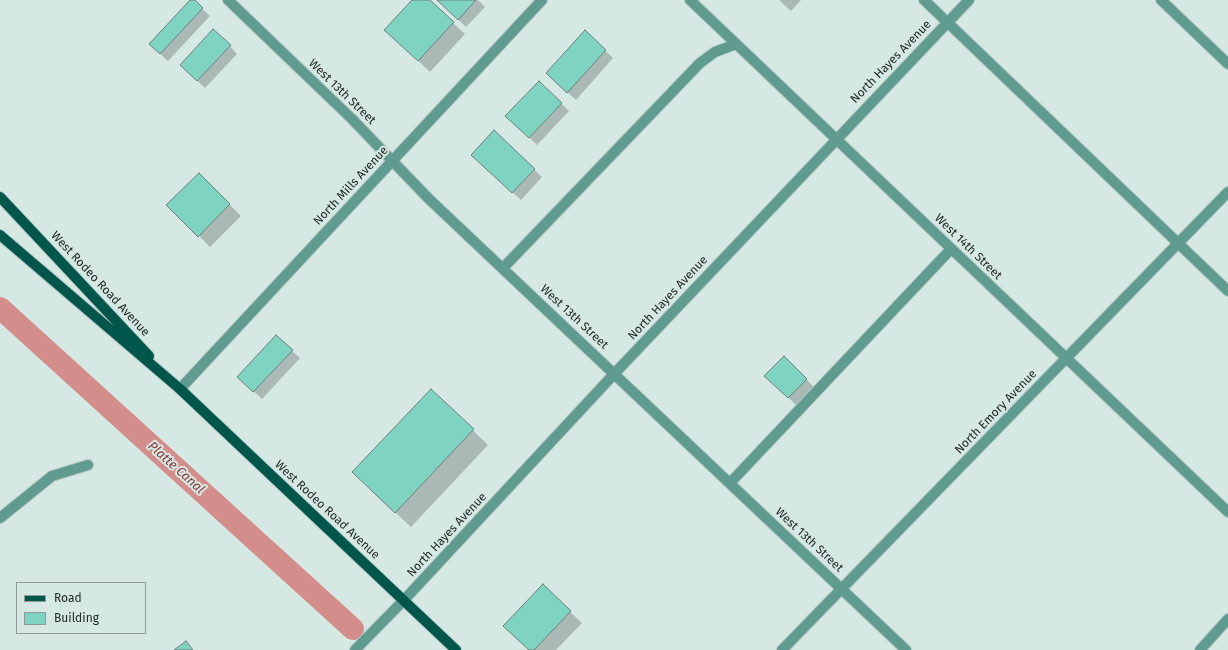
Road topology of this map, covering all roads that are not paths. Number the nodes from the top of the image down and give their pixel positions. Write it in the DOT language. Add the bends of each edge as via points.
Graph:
graph roads {
  1 [pos="228,0"];
  2 [pos="542,0"];
  3 [pos="690,0"];
  4 [pos="924,0"];
  5 [pos="969,0"];
  6 [pos="1161,0"];
  7 [pos="948,22"];
  8 [pos="736,44"];
  9 [pos="1228,64"];
  10 [pos="836,139"];
  11 [pos="392,161"];
  12 [pos="1228,192"];
  13 [pos="0,197"];
  14 [pos="0,235"];
  15 [pos="1178,244"];
  16 [pos="951,249"];
  17 [pos="503,268"];
  18 [pos="1228,291"];
  19 [pos="1066,359"];
  20 [pos="615,373"];
  21 [pos="180,389"];
  22 [pos="88,465"];
  23 [pos="730,483"];
  24 [pos="1228,512"];
  25 [pos="0,518"];
  26 [pos="842,589"];
  27 [pos="404,600"];
  28 [pos="1228,619"];
  29 [pos="355,650"];
  30 [pos="456,650"];
  31 [pos="782,650"];
  32 [pos="906,650"];
  33 [pos="1200,650"];
  1 -- 11 [label="street, West 13th Street"];
  2 -- 11 [label="street, North Mills Avenue"];
  3 -- 8 [label="street, West 14th Street"];
  4 -- 7 [label="street"];
  5 -- 7 [label="street, North Hayes Avenue"];
  6 -- 9 [label="street"];
  7 -- 10 [label="street, North Hayes Avenue"];
  7 -- 15 [label="street"];
  8 -- 10 [label="street, West 14th Street"];
  8 -- 17 [label="street" via="714,52 700,63"];
  10 -- 16 [label="street, West 14th Street"];
  10 -- 20 [label="street, North Hayes Avenue"];
  11 -- 17 [label="street, West 13th Street"];
  11 -- 21 [label="street, North Mills Avenue"];
  12 -- 15 [label="street, North Emory Avenue"];
  13 -- 21 [label="main road, West Rodeo Road Avenue"];
  14 -- 21 [label="main road, West Rodeo Road Avenue"];
  15 -- 18 [label="street"];
  15 -- 19 [label="street, North Emory Avenue"];
  16 -- 19 [label="street, West 14th Street"];
  16 -- 23 [label="street"];
  17 -- 20 [label="street, West 13th Street"];
  19 -- 24 [label="street, West 14th Street"];
  19 -- 26 [label="street, North Emory Avenue"];
  20 -- 23 [label="street, West 13th Street"];
  20 -- 27 [label="street, North Hayes Avenue"];
  21 -- 27 [label="main road, West Rodeo Road Avenue"];
  22 -- 25 [label="street" via="52,476"];
  23 -- 26 [label="street, West 13th Street"];
  26 -- 31 [label="street, North Emory Avenue"];
  26 -- 32 [label="street, West 13th Street"];
  27 -- 29 [label="street, North Hayes Avenue"];
  27 -- 30 [label="main road, West Rodeo Road Avenue"];
  28 -- 33 [label="street"];
}
